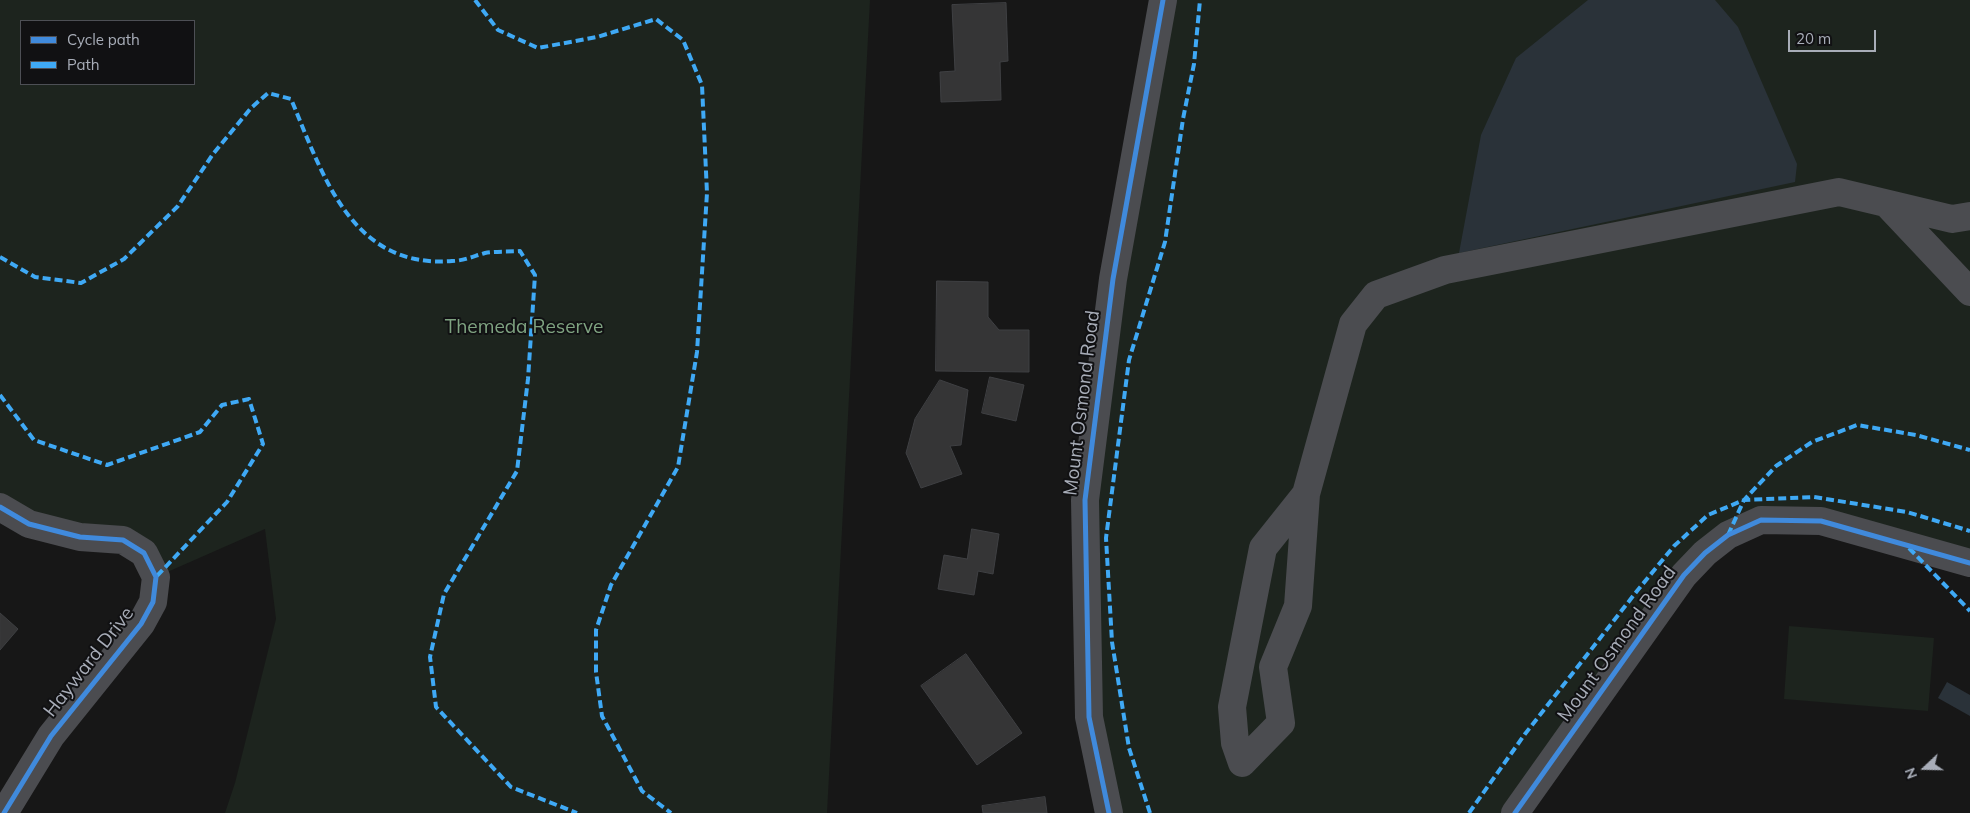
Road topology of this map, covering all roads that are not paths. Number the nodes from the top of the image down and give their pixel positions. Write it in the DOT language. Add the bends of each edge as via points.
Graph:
graph roads {
  1 [pos="1164,0"];
  2 [pos="1886,203"];
  3 [pos="1970,216"];
  4 [pos="1970,292"];
  5 [pos="1306,494"];
  6 [pos="0,507"];
  7 [pos="1970,564"];
  8 [pos="4,813"];
  9 [pos="1109,813"];
  10 [pos="1515,813"];
  1 -- 9 [label="street, Mount Osmond Road" via="1113,279 1084,500 1089,717"];
  2 -- 3 [label="street" via="1952,219"];
  2 -- 4 [label="street"];
  2 -- 5 [label="street" via="1839,192 1445,270 1376,295 1353,324"];
  5 -- 5 [label="street" via="1298,606 1273,666 1282,723 1242,763 1235,743 1232,707 1263,548"];
  6 -- 8 [label="street, Hayward Drive" via="37,526 80,537 123,540 144,554 156,577 153,602 141,624 51,736"];
  7 -- 10 [label="street, Mount Osmond Road" via="1821,522 1761,520 1728,535 1684,575"];
}
